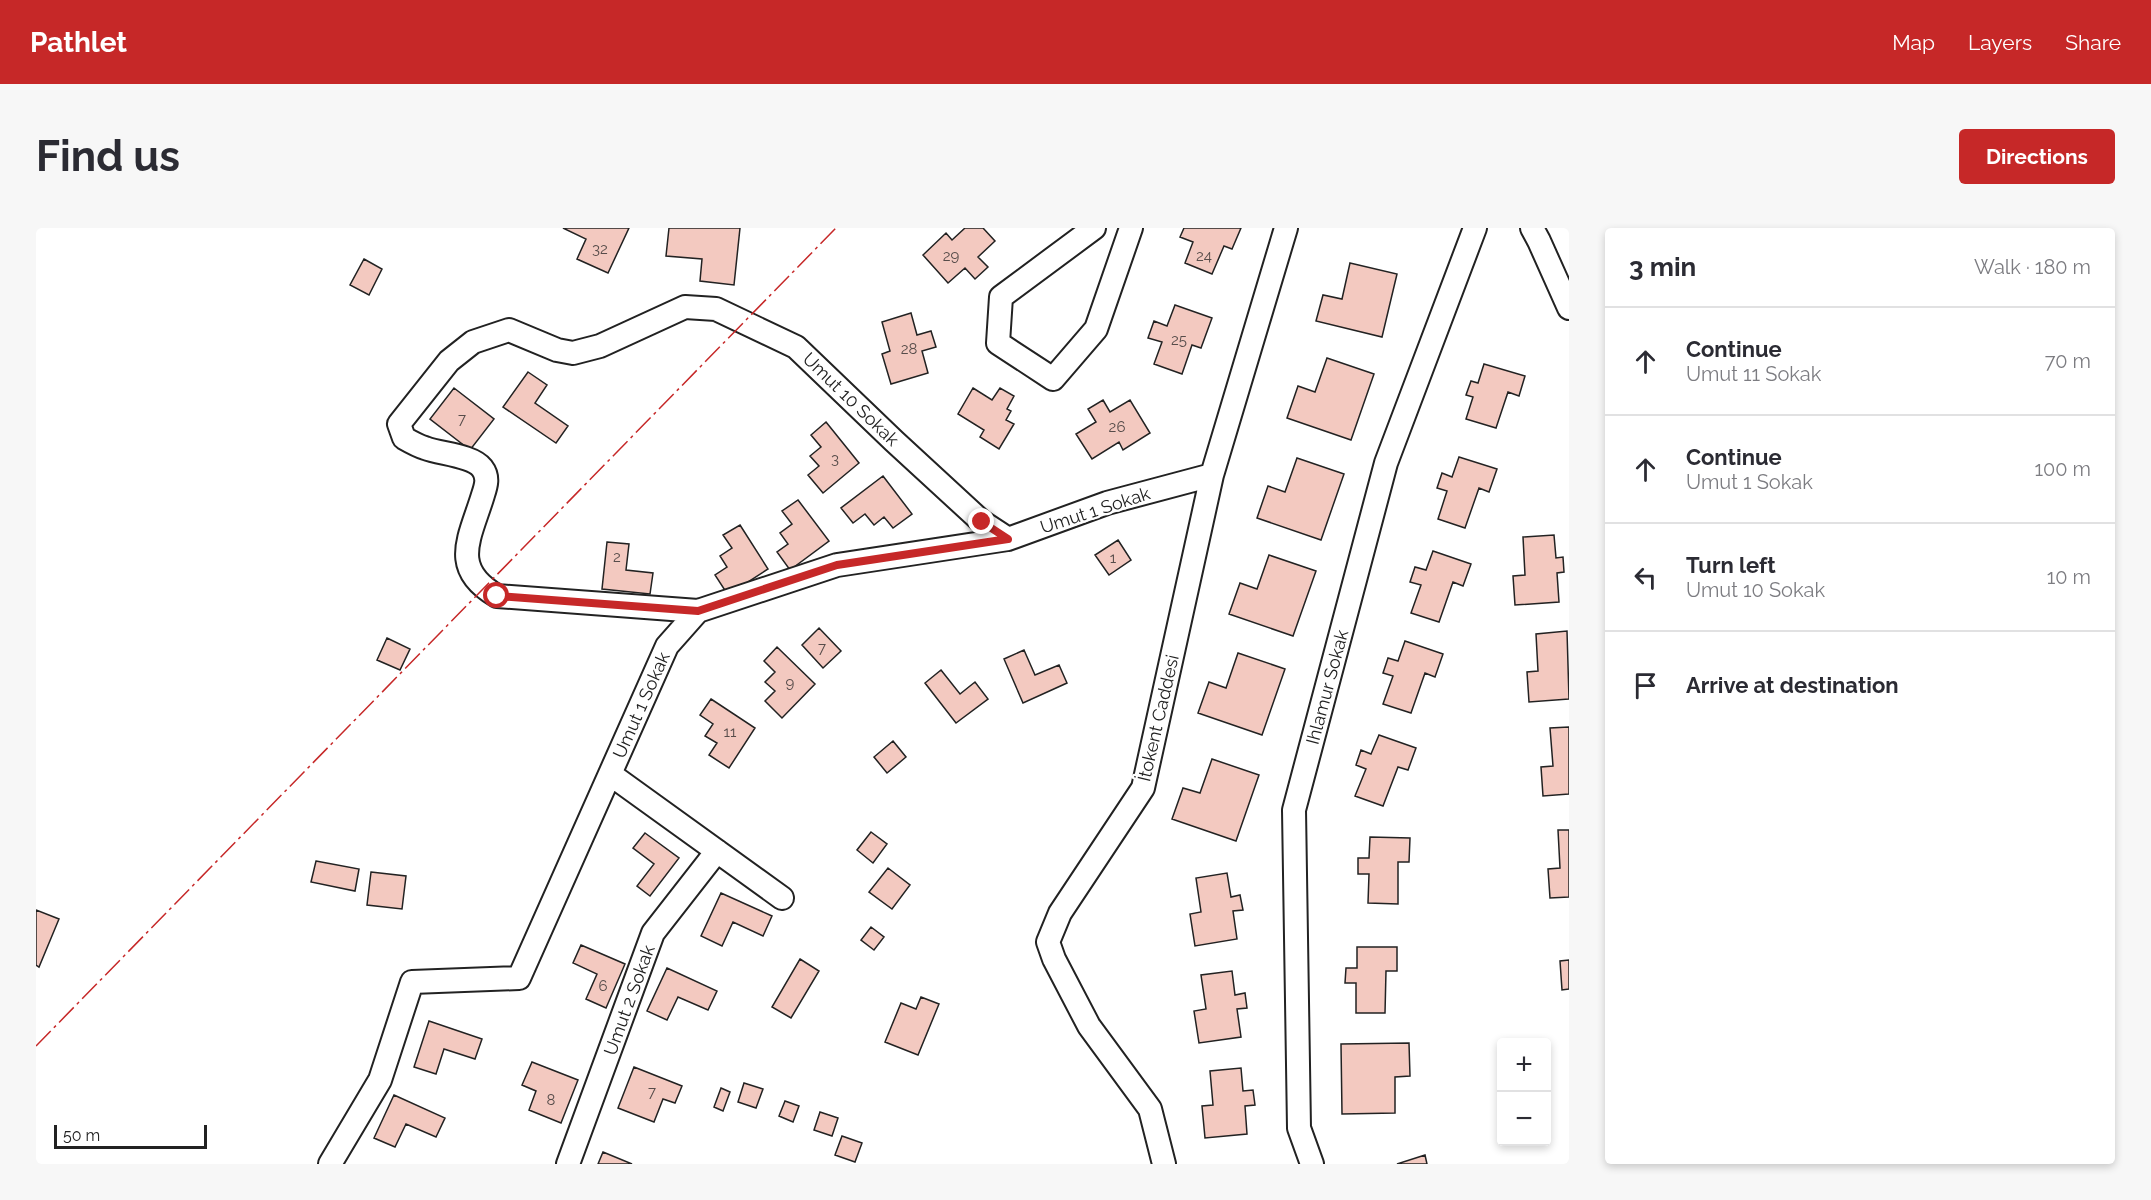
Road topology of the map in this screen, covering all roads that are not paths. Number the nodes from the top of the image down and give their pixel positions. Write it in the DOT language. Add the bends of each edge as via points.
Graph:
graph roads {
  1 [pos="1094,228"];
  2 [pos="1131,228"];
  3 [pos="1286,228"];
  4 [pos="1475,228"];
  5 [pos="1532,228"];
  6 [pos="1569,308"];
  7 [pos="1212,475"];
  8 [pos="1008,539"];
  9 [pos="698,611"];
  10 [pos="610,774"];
  11 [pos="717,851"];
  12 [pos="782,898"];
  13 [pos="330,1164"];
  14 [pos="568,1164"];
  15 [pos="1164,1164"];
  16 [pos="1312,1164"];
  1 -- 2 [label="street" via="1001,297 998,343 1053,379 1096,329"];
  3 -- 7 [label="street, İtokent Caddesi"];
  4 -- 16 [label="street, Ihlamur Sokak" via="1386,463 1294,810 1299,1128"];
  5 -- 6 [label="street"];
  7 -- 8 [label="street, Umut 1 Sokak" via="1107,503"];
  7 -- 15 [label="street, İtokent Caddesi" via="1143,788 1060,913 1048,942 1089,1026 1150,1109"];
  8 -- 9 [label="street, Umut 1 Sokak" via="837,565"];
  8 -- 9 [label="street, Umut 10 Sokak" via="973,514 796,347 716,309 685,307 600,346 573,353 509,330 472,342 449,361 402,431 425,448 467,459 482,468 487,481 466,553 470,574 482,587 497,596"];
  9 -- 10 [label="street, Umut 1 Sokak" via="667,646"];
  10 -- 11 [label="street"];
  10 -- 13 [label="street, Umut 1 Sokak" via="519,978 412,982 380,1080"];
  11 -- 12 [label="street"];
  11 -- 14 [label="street, Umut 2 Sokak" via="653,933"];
}
